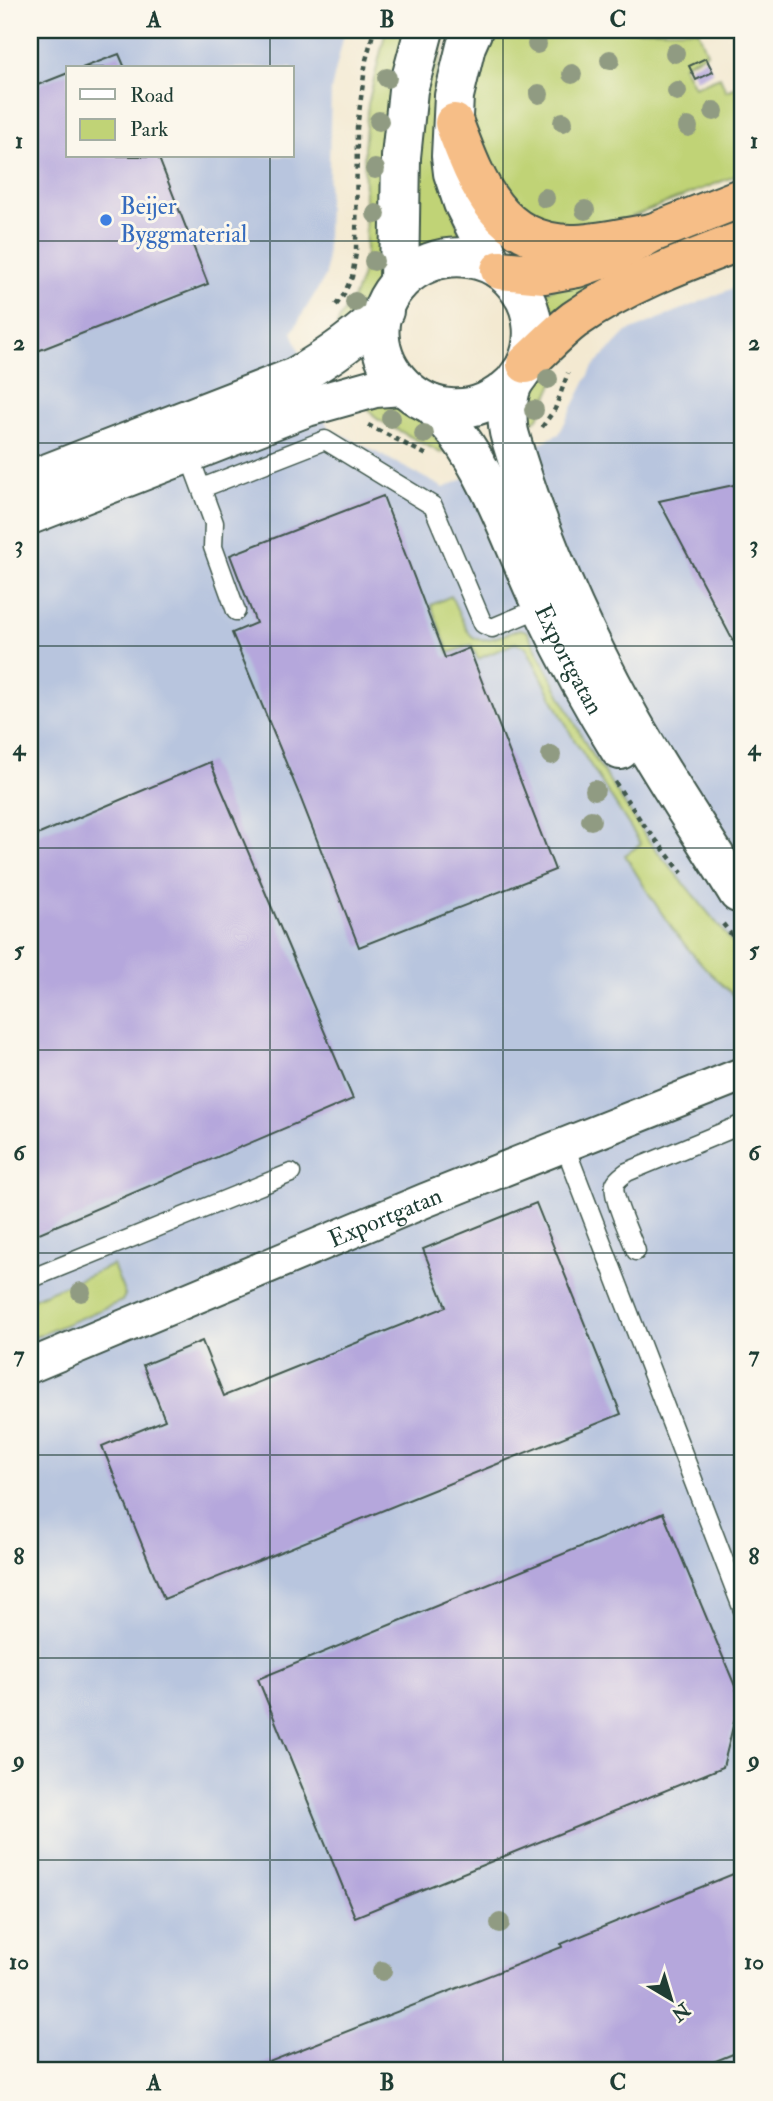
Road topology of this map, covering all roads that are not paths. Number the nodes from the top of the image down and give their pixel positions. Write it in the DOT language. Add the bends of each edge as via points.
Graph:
graph roads {
  1 [pos="424,30"];
  2 [pos="473,30"];
  3 [pos="454,123"];
  4 [pos="743,197"];
  5 [pos="652,233"];
  6 [pos="743,240"];
  7 [pos="496,267"];
  8 [pos="391,297"];
  9 [pos="519,374"];
  10 [pos="417,395"];
  11 [pos="188,453"];
  12 [pos="30,480"];
  13 [pos="202,488"];
  14 [pos="30,515"];
  15 [pos="542,607"];
  16 [pos="236,611"];
  17 [pos="741,897"];
  18 [pos="743,1074"];
  19 [pos="743,1124"];
  20 [pos="564,1144"];
  21 [pos="291,1173"];
  22 [pos="636,1251"];
  23 [pos="30,1279"];
  24 [pos="30,1366"];
  25 [pos="743,1610"];
  1 -- 8 [label="street, Exportgatan" via="408,90"];
  2 -- 3 [label="street, Exportgatan" via="454,96"];
  3 -- 5 [label="highway" via="481,186 512,226 542,240 572,244"];
  3 -- 7 [label="street, Exportgatan" via="453,173"];
  4 -- 5 [label="highway"];
  5 -- 7 [label="highway" via="612,256 562,272"];
  6 -- 9 [label="highway" via="617,293 572,321"];
  7 -- 8 [label="street" via="472,258 442,258 423,265"];
  7 -- 9 [label="street, Exportgatan" via="519,289 530,312 532,338"];
  8 -- 10 [label="street, Exportgatan" via="381,331 383,351 390,370"];
  8 -- 12 [label="street" via="363,332 295,377"];
  9 -- 10 [label="street" via="495,398 474,406 453,408"];
  9 -- 17 [label="street, Exportgatan" via="507,416 512,442 583,627 631,720"];
  10 -- 11 [label="street" via="375,388 307,407"];
  10 -- 15 [label="street, Exportgatan" via="456,433 472,458 503,515"];
  11 -- 13 [label="lane"];
  11 -- 14 [label="street"];
  13 -- 15 [label="lane" via="325,440 433,506 483,624 492,628"];
  13 -- 16 [label="lane" via="214,523 213,547"];
  15 -- 17 [label="street, Exportgatan" via="575,675 636,776 669,821"];
  18 -- 20 [label="street, Exportgatan"];
  19 -- 22 [label="lane" via="620,1178 615,1199"];
  20 -- 24 [label="street, Exportgatan"];
  20 -- 25 [label="lane"];
  21 -- 23 [label="lane"];
}
